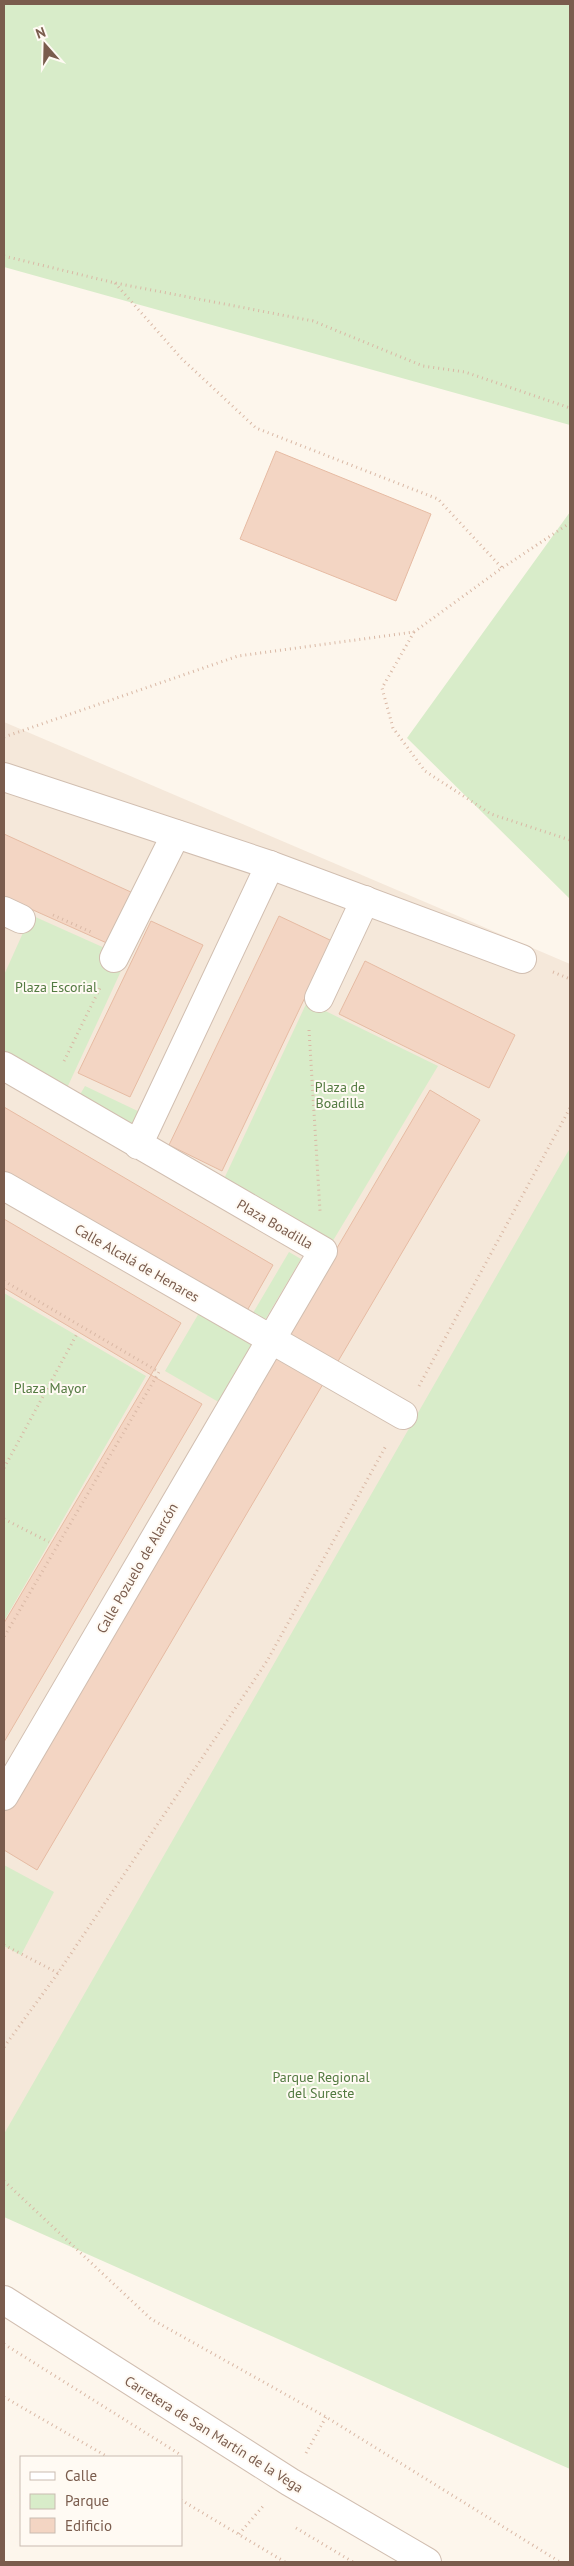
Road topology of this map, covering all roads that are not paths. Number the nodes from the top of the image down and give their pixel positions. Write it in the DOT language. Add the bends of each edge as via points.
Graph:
graph roads {
  1 [pos="4,777"];
  2 [pos="176,834"];
  3 [pos="270,866"];
  4 [pos="365,900"];
  5 [pos="114,958"];
  6 [pos="522,959"];
  7 [pos="319,998"];
  8 [pos="4,1066"];
  9 [pos="138,1145"];
  10 [pos="4,1186"];
  11 [pos="270,1339"];
  12 [pos="403,1415"];
  13 [pos="4,1796"];
  14 [pos="4,2300"];
  15 [pos="427,2562"];
  1 -- 2 [label="street"];
  2 -- 3 [label="street"];
  2 -- 5 [label="street"];
  3 -- 4 [label="street"];
  3 -- 9 [label="street"];
  4 -- 6 [label="street"];
  4 -- 7 [label="street"];
  8 -- 9 [label="street"];
  9 -- 11 [label="street, Plaza Boadilla" via="322,1251"];
  10 -- 11 [label="street, Calle Alcalá de Henares"];
  11 -- 12 [label="street, Calle Alcalá de Henares"];
  11 -- 13 [label="street, Calle Pozuelo de Alarcón"];
  14 -- 15 [label="street, Carretera de San Martín de la Vega" via="290,2482"];
}
